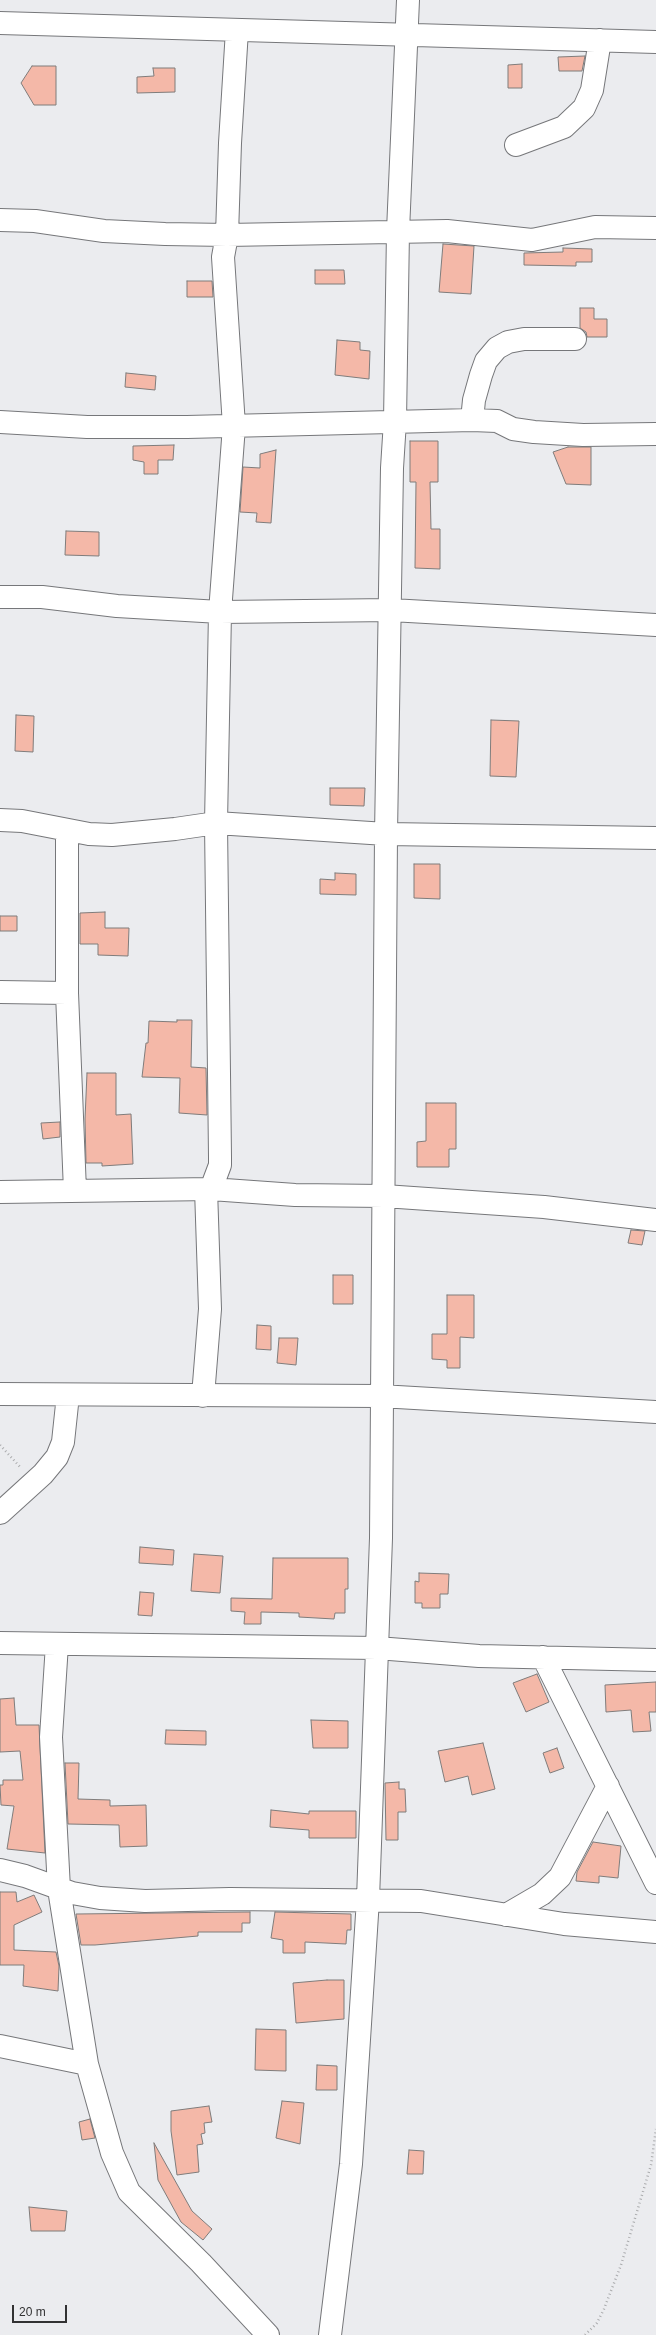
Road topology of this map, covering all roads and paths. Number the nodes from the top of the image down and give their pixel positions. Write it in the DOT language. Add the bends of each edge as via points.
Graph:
graph roads {
  1 [pos="408,0"];
  2 [pos="0,23"];
  3 [pos="237,30"];
  4 [pos="407,34"];
  5 [pos="600,40"];
  6 [pos="656,42"];
  7 [pos="516,145"];
  8 [pos="0,220"];
  9 [pos="656,228"];
  10 [pos="398,231"];
  11 [pos="227,235"];
  12 [pos="575,339"];
  13 [pos="472,420"];
  14 [pos="395,421"];
  15 [pos="0,422"];
  16 [pos="234,426"];
  17 [pos="656,434"];
  18 [pos="0,597"];
  19 [pos="391,610"];
  20 [pos="220,612"];
  21 [pos="656,625"];
  22 [pos="0,820"];
  23 [pos="216,823"];
  24 [pos="67,830"];
  25 [pos="386,834"];
  26 [pos="656,838"];
  27 [pos="0,992"];
  28 [pos="67,993"];
  29 [pos="209,1189"];
  30 [pos="75,1191"];
  31 [pos="0,1192"];
  32 [pos="384,1196"];
  33 [pos="656,1220"];
  34 [pos="0,1394"];
  35 [pos="68,1395"];
  36 [pos="203,1396"];
  37 [pos="380,1396"];
  38 [pos="656,1412"];
  39 [pos="0,1445"];
  40 [pos="32,1484"];
  41 [pos="0,1513"];
  42 [pos="0,1643"];
  43 [pos="57,1644"];
  44 [pos="376,1648"];
  45 [pos="543,1657"];
  46 [pos="656,1660"];
  47 [pos="608,1786"];
  48 [pos="0,1870"];
  49 [pos="656,1883"];
  50 [pos="60,1889"];
  51 [pos="368,1899"];
  52 [pos="506,1915"];
  53 [pos="656,1932"];
  54 [pos="0,2046"];
  55 [pos="87,2064"];
  56 [pos="656,2129"];
  57 [pos="268,2335"];
  58 [pos="330,2335"];
  59 [pos="585,2335"];
  1 -- 4 [label="street"];
  2 -- 3 [label="street"];
  3 -- 4 [label="street"];
  3 -- 11 [label="street"];
  4 -- 5 [label="street"];
  4 -- 10 [label="street"];
  5 -- 6 [label="street"];
  5 -- 7 [label="street" via="592,90 584,108 564,127"];
  8 -- 11 [label="street" via="35,221 104,231"];
  9 -- 10 [label="street" via="595,227 532,240 447,231"];
  10 -- 11 [label="street"];
  10 -- 14 [label="street"];
  11 -- 16 [label="street" via="223,257 224,287"];
  12 -- 13 [label="street" via="524,339 508,342 497,348 486,361 481,375"];
  13 -- 14 [label="street"];
  13 -- 17 [label="street" via="497,421 513,429 534,432 583,435"];
  14 -- 16 [label="street"];
  14 -- 19 [label="street" via="392,468"];
  15 -- 16 [label="street" via="87,427"];
  16 -- 20 [label="street"];
  18 -- 20 [label="street" via="42,597 117,606"];
  19 -- 20 [label="street"];
  19 -- 21 [label="street"];
  19 -- 25 [label="street"];
  20 -- 23 [label="street"];
  22 -- 24 [label="street" via="22,821"];
  23 -- 24 [label="street" via="112,835"];
  23 -- 25 [label="street"];
  23 -- 29 [label="street" via="220,1165"];
  24 -- 28 [label="street"];
  25 -- 26 [label="street"];
  25 -- 32 [label="street"];
  27 -- 28 [label="street"];
  28 -- 30 [label="street"];
  29 -- 30 [label="street"];
  29 -- 32 [label="street" via="295,1195"];
  29 -- 36 [label="street" via="210,1309"];
  30 -- 31 [label="street"];
  32 -- 33 [label="street" via="544,1207"];
  32 -- 37 [label="street"];
  34 -- 35 [label="street"];
  35 -- 36 [label="street"];
  35 -- 40 [label="street" via="63,1442 57,1457"];
  36 -- 37 [label="street"];
  37 -- 38 [label="street"];
  37 -- 44 [label="street" via="381,1538"];
  39 -- 40 [label="path"];
  40 -- 41 [label="street"];
  42 -- 43 [label="street"];
  43 -- 44 [label="street"];
  43 -- 50 [label="street" via="51,1737"];
  44 -- 45 [label="street" via="479,1656"];
  44 -- 51 [label="street"];
  45 -- 46 [label="street"];
  45 -- 47 [label="street"];
  47 -- 49 [label="street"];
  47 -- 52 [label="street" via="560,1877 542,1894"];
  48 -- 50 [label="street"];
  50 -- 51 [label="street" via="100,1898 145,1901"];
  50 -- 55 [label="street"];
  51 -- 52 [label="street" via="421,1902"];
  51 -- 58 [label="street" via="351,2164"];
  52 -- 53 [label="street" via="588,1927"];
  54 -- 55 [label="street"];
  55 -- 57 [label="street" via="112,2153 129,2192 201,2263"];
  56 -- 59 [label="path" via="651,2165 621,2266 601,2316"];
}
